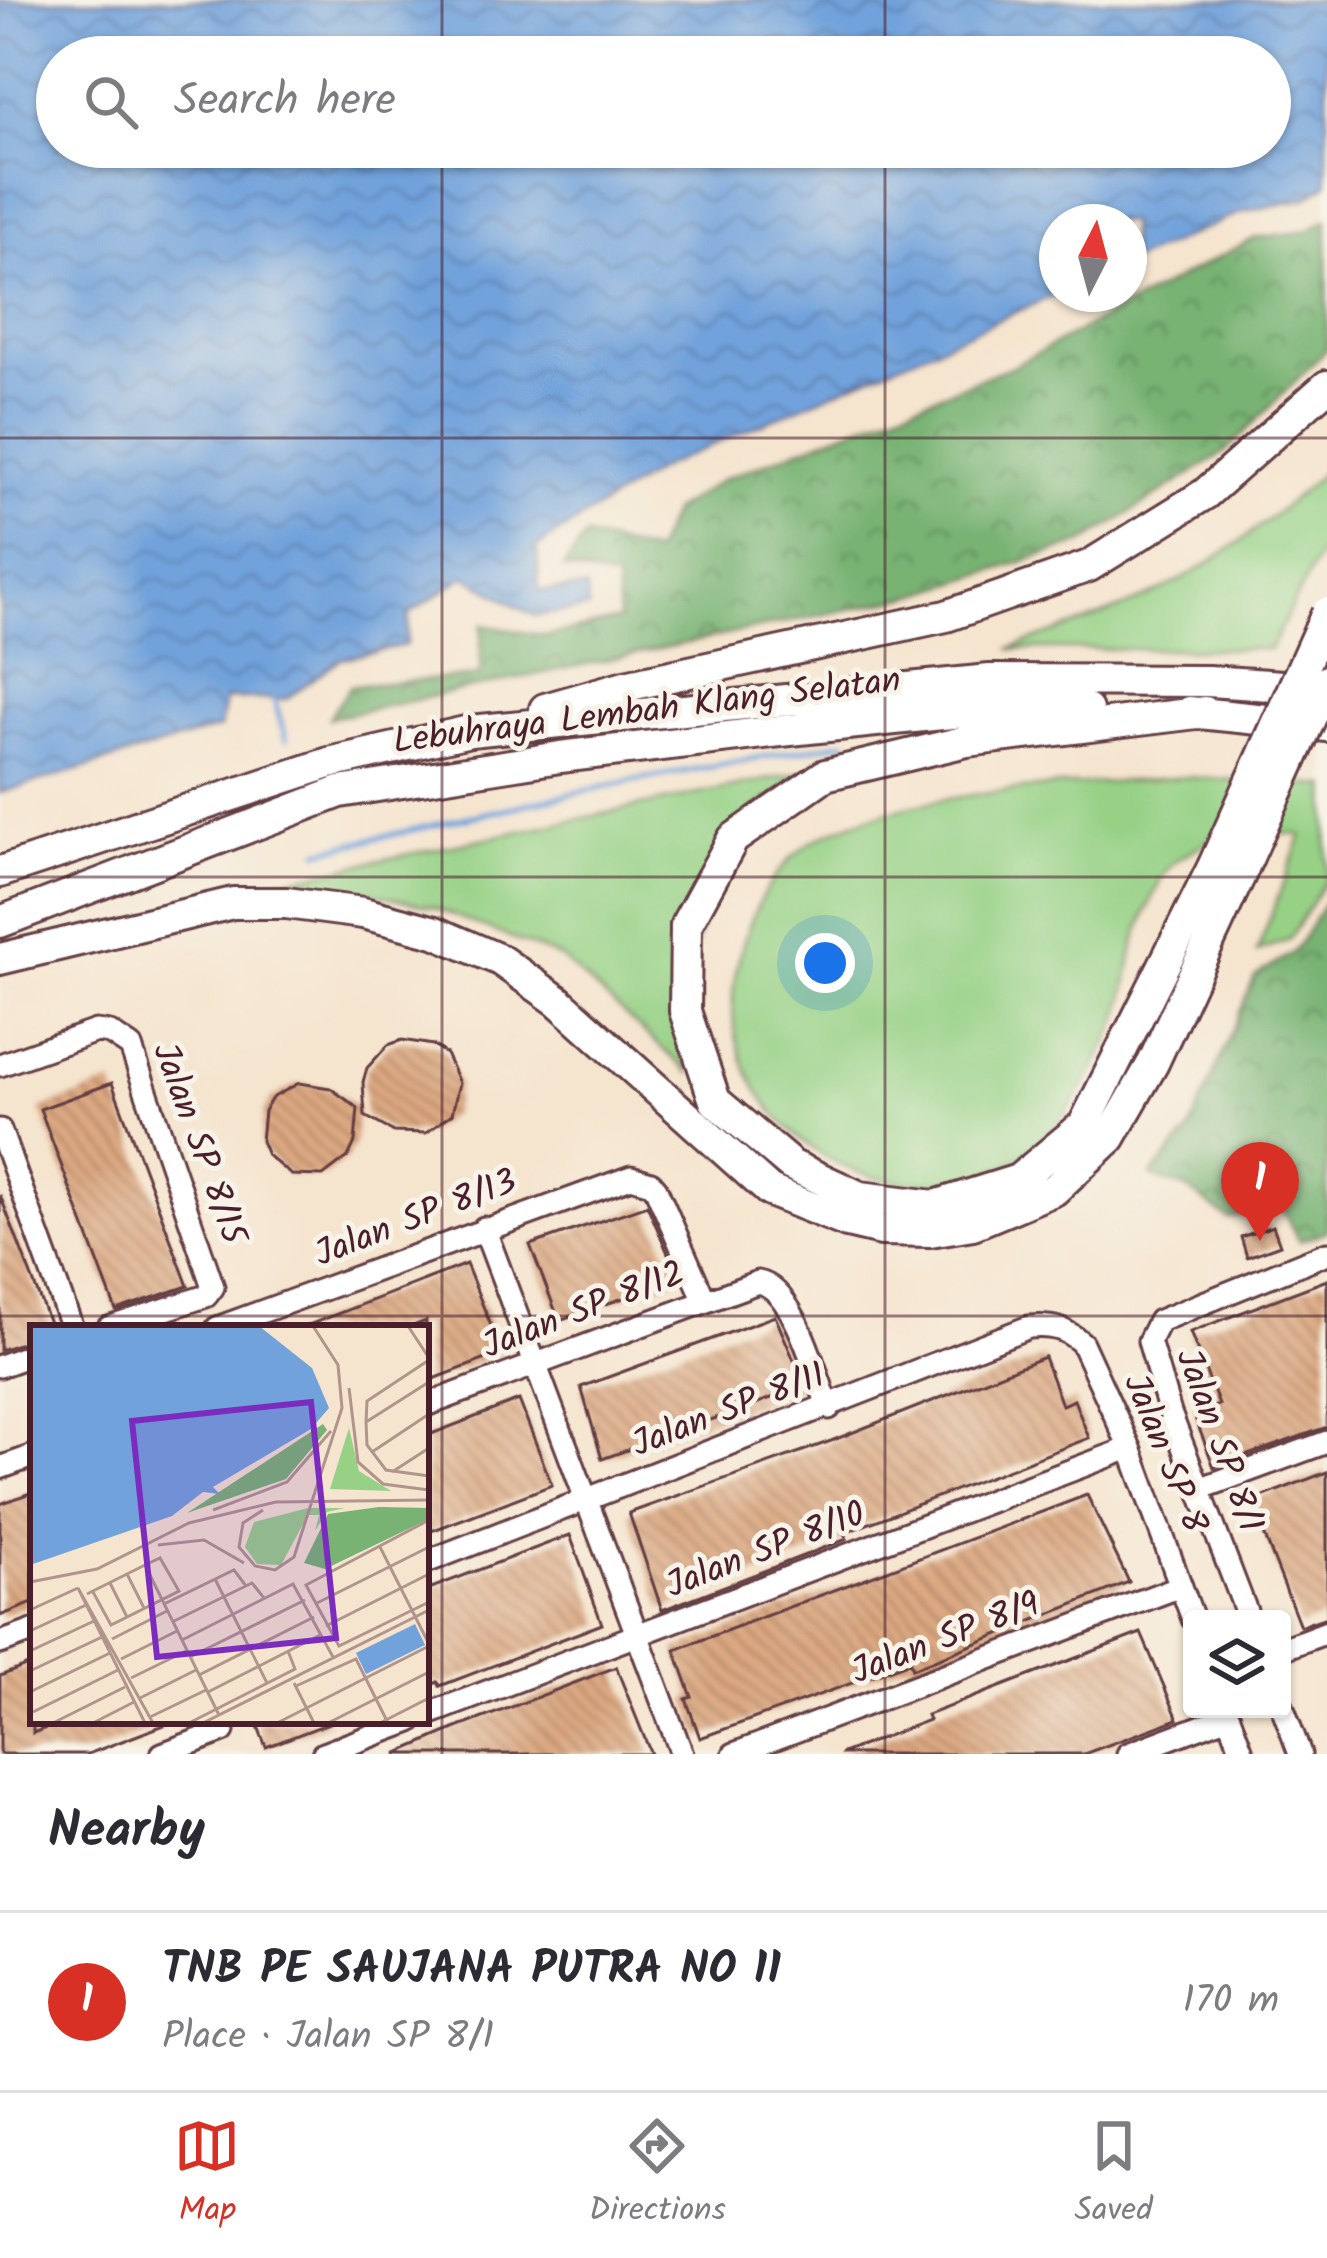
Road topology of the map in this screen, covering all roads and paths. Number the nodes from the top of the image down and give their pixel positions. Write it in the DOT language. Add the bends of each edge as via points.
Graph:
graph roads {
  1 [pos="1327,386"];
  2 [pos="1327,614"];
  3 [pos="1327,680"];
  4 [pos="1327,690"];
  5 [pos="1204,712"];
  6 [pos="1327,726"];
  7 [pos="470,731"];
  8 [pos="0,872"];
  9 [pos="1226,872"];
  10 [pos="0,922"];
  11 [pos="0,959"];
  12 [pos="0,1065"];
  13 [pos="0,1130"];
  14 [pos="484,1228"];
  15 [pos="1327,1253"];
  16 [pos="705,1301"];
  17 [pos="71,1325"];
  18 [pos="117,1325"];
  19 [pos="225,1325"];
  20 [pos="1057,1327"];
  21 [pos="30,1355"];
  22 [pos="0,1366"];
  23 [pos="535,1366"];
  24 [pos="429,1404"];
  25 [pos="829,1408"];
  26 [pos="1327,1442"];
  27 [pos="1130,1448"];
  28 [pos="30,1457"];
  29 [pos="0,1468"];
  30 [pos="1199,1489"];
  31 [pos="586,1502"];
  32 [pos="429,1561"];
  33 [pos="1181,1586"];
  34 [pos="1190,1610"];
  35 [pos="1246,1610"];
  36 [pos="30,1631"];
  37 [pos="1327,1632"];
  38 [pos="637,1635"];
  39 [pos="0,1643"];
  40 [pos="1291,1645"];
  41 [pos="429,1714"];
  42 [pos="1214,1718"];
  43 [pos="1230,1718"];
  44 [pos="1286,1718"];
  45 [pos="403,1724"];
  46 [pos="221,1726"];
  47 [pos="162,1754"];
  48 [pos="232,1754"];
  49 [pos="323,1754"];
  50 [pos="682,1754"];
  51 [pos="734,1754"];
  52 [pos="1128,1754"];
  53 [pos="1243,1754"];
  54 [pos="1300,1754"];
  1 -- 7 [label="highway" via="1205,494 1090,566 946,616 625,686"];
  2 -- 9 [label="highway, bridge"];
  3 -- 9 [label="highway, bridge"];
  4 -- 7 [label="highway, Lebuhraya Lembah Klang Selatan" via="990,680"];
  5 -- 6 [label="highway, Lebuhraya Lembah Klang Selatan"];
  5 -- 9 [label="highway" via="967,741 825,775 733,839 686,926 685,1011 715,1101 790,1165 860,1197 935,1206 1018,1180 1084,1125"];
  5 -- 10 [label="highway, Lebuhraya Lembah Klang Selatan" via="990,709 560,757 340,793"];
  7 -- 8 [label="highway, Lebuhraya Lembah Klang Selatan" via="329,763"];
  9 -- 11 [label="highway" via="1153,1064 1110,1138 1054,1190 973,1224 930,1231 881,1231 770,1191 557,1000 500,960 435,932 344,911 233,903"];
  12 -- 18 [label="street, Jalan SP 8/15" via="96,1031 130,1047 213,1287"];
  13 -- 17 [label="street"];
  14 -- 16 [label="street, Jalan SP 8/13" via="639,1178 656,1190"];
  14 -- 19 [label="street, Jalan SP 8/13"];
  14 -- 23 [label="street"];
  15 -- 30 [label="street, Jalan SP 8/1" via="1154,1327 1149,1350"];
  16 -- 23 [label="street, Jalan SP 8/12"];
  16 -- 25 [label="street, Jalan SP 8/12" via="766,1282 787,1302"];
  20 -- 25 [label="street, Jalan SP 8/11" via="1029,1327"];
  20 -- 27 [label="street, Jalan SP 8" via="1082,1342"];
  21 -- 22 [label="street"];
  23 -- 24 [label="street, Jalan SP 8/12"];
  23 -- 31 [label="street"];
  25 -- 31 [label="street, Jalan SP 8/11"];
  26 -- 30 [label="street"];
  27 -- 33 [label="street, Jalan SP 8"];
  27 -- 38 [label="street, Jalan SP 8/10"];
  28 -- 29 [label="street"];
  30 -- 35 [label="street, Jalan SP 8/1"];
  31 -- 32 [label="street, Jalan SP 8/11"];
  31 -- 38 [label="street"];
  33 -- 34 [label="street, Jalan SP 8"];
  33 -- 51 [label="street, Jalan SP 8/9"];
  36 -- 39 [label="street"];
  37 -- 40 [label="street"];
  38 -- 41 [label="street, Jalan SP 8/10"];
  38 -- 50 [label="street"];
  42 -- 52 [label="street"];
  43 -- 53 [label="street"];
  44 -- 54 [label="street"];
  45 -- 49 [label="street"];
  46 -- 47 [label="street"];
  46 -- 48 [label="street"];
}
